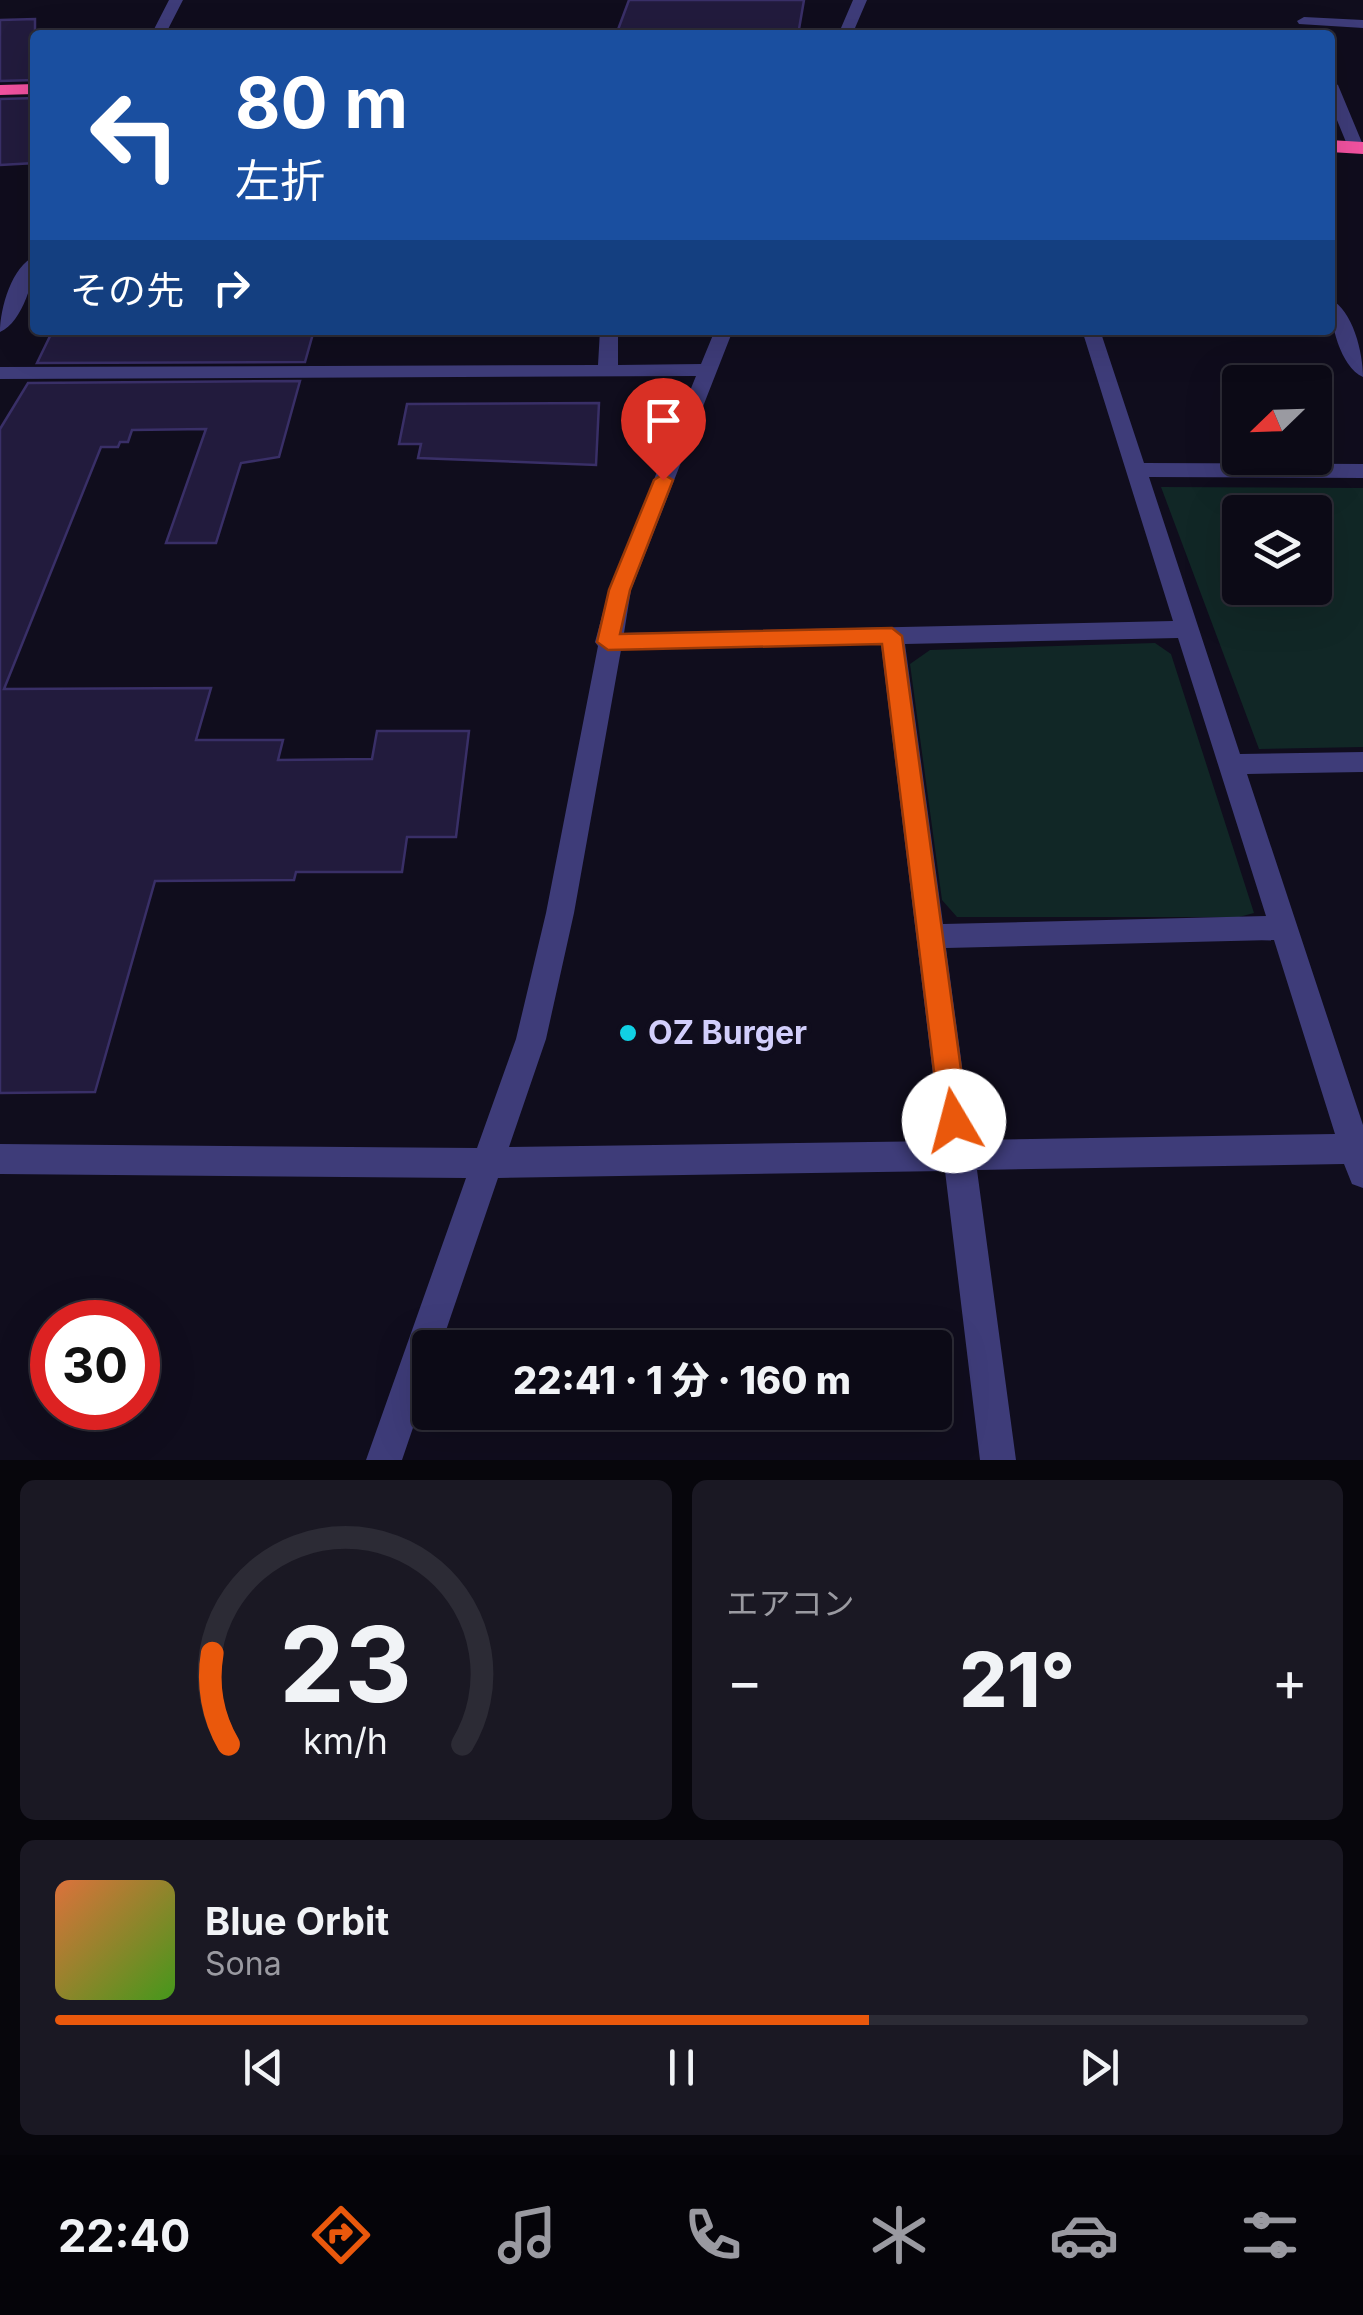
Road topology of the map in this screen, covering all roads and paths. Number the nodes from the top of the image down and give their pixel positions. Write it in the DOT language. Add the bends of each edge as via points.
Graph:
graph roads {
  1 [pos="176,0"];
  2 [pos="860,0"];
  3 [pos="1304,22"];
  4 [pos="1363,24"];
  5 [pos="161,30"];
  6 [pos="847,30"];
  7 [pos="30,89"];
  8 [pos="0,90"];
  9 [pos="1335,96"];
  10 [pos="1359,148"];
  11 [pos="30,271"];
  12 [pos="1335,315"];
  13 [pos="0,326"];
  14 [pos="609,335"];
  15 [pos="722,335"];
  16 [pos="1093,335"];
  17 [pos="608,370"];
  18 [pos="707,370"];
  19 [pos="1363,371"];
  20 [pos="0,373"];
  21 [pos="1136,470"];
  22 [pos="1363,471"];
  23 [pos="1187,629"];
  24 [pos="892,636"];
  25 [pos="608,642"];
  26 [pos="1363,762"];
  27 [pos="1232,764"];
  28 [pos="1284,928"];
  29 [pos="930,936"];
  30 [pos="1360,1157"];
  31 [pos="959,1158"];
  32 [pos="0,1159"];
  33 [pos="485,1162"];
  34 [pos="384,1460"];
  35 [pos="998,1460"];
  1 -- 5 [label="street"];
  2 -- 6 [label="street"];
  3 -- 4 [label="street"];
  7 -- 8 [label="highway"];
  9 -- 10 [label="street"];
  11 -- 13 [label="street"];
  12 -- 19 [label="street"];
  14 -- 17 [label="street"];
  15 -- 18 [label="street"];
  16 -- 21 [label="street"];
  17 -- 18 [label="street"];
  17 -- 20 [label="street"];
  18 -- 25 [label="street" via="620,590"];
  21 -- 22 [label="street"];
  21 -- 23 [label="street"];
  23 -- 24 [label="street"];
  23 -- 27 [label="street"];
  24 -- 25 [label="street"];
  24 -- 29 [label="street"];
  25 -- 33 [label="street" via="548,967 530,1039"];
  26 -- 27 [label="street"];
  27 -- 28 [label="street"];
  28 -- 29 [label="street"];
  28 -- 30 [label="street"];
  29 -- 31 [label="street"];
  30 -- 31 [label="street"];
  31 -- 33 [label="street"];
  31 -- 35 [label="street"];
  32 -- 33 [label="street"];
  33 -- 34 [label="street"];
}
